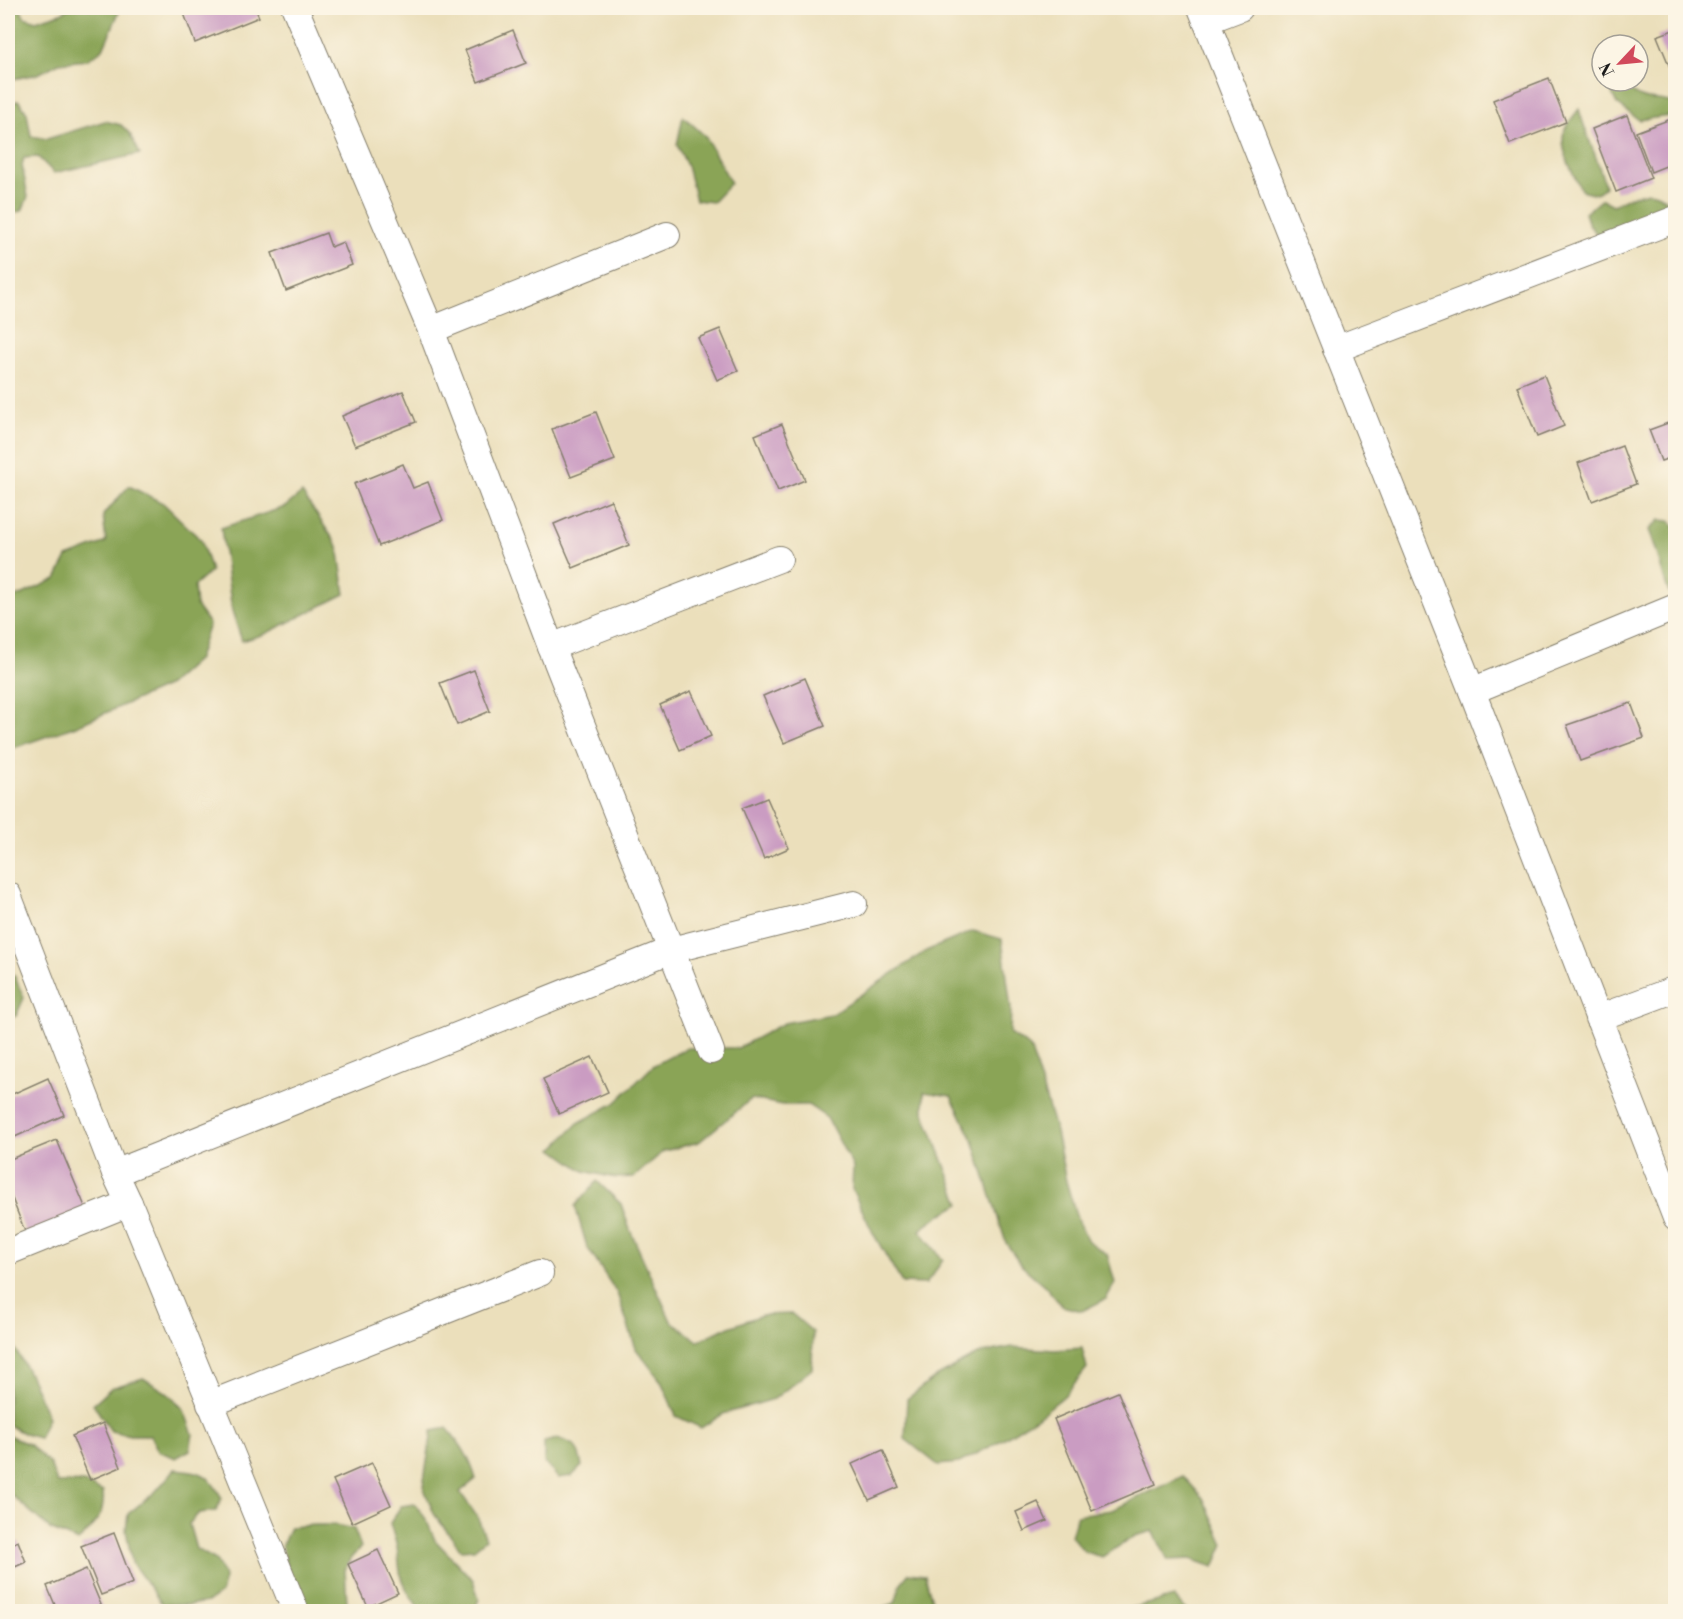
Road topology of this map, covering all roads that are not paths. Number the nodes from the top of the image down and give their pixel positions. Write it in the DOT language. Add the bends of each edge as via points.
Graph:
graph roads {
  1 [pos="295,8"];
  2 [pos="1240,8"];
  3 [pos="1204,14"];
  4 [pos="1676,219"];
  5 [pos="667,235"];
  6 [pos="431,330"];
  7 [pos="1336,349"];
  8 [pos="779,559"];
  9 [pos="1676,607"];
  10 [pos="551,647"];
  11 [pos="1472,691"];
  12 [pos="8,895"];
  13 [pos="854,904"];
  14 [pos="671,950"];
  15 [pos="1676,989"];
  16 [pos="1598,1018"];
  17 [pos="711,1051"];
  18 [pos="115,1173"];
  19 [pos="129,1203"];
  20 [pos="1676,1218"];
  21 [pos="8,1252"];
  22 [pos="540,1273"];
  23 [pos="210,1404"];
  24 [pos="296,1611"];
  1 -- 6 [label="street"];
  2 -- 3 [label="street"];
  3 -- 7 [label="street"];
  4 -- 7 [label="street"];
  5 -- 6 [label="street"];
  6 -- 10 [label="street"];
  7 -- 11 [label="street"];
  8 -- 10 [label="street"];
  9 -- 11 [label="street"];
  10 -- 14 [label="street"];
  11 -- 16 [label="street"];
  12 -- 18 [label="street"];
  13 -- 14 [label="street"];
  14 -- 17 [label="street"];
  14 -- 18 [label="street"];
  15 -- 16 [label="street"];
  16 -- 20 [label="street"];
  18 -- 19 [label="street"];
  19 -- 21 [label="street"];
  19 -- 23 [label="street"];
  22 -- 23 [label="street"];
  23 -- 24 [label="street"];
}
